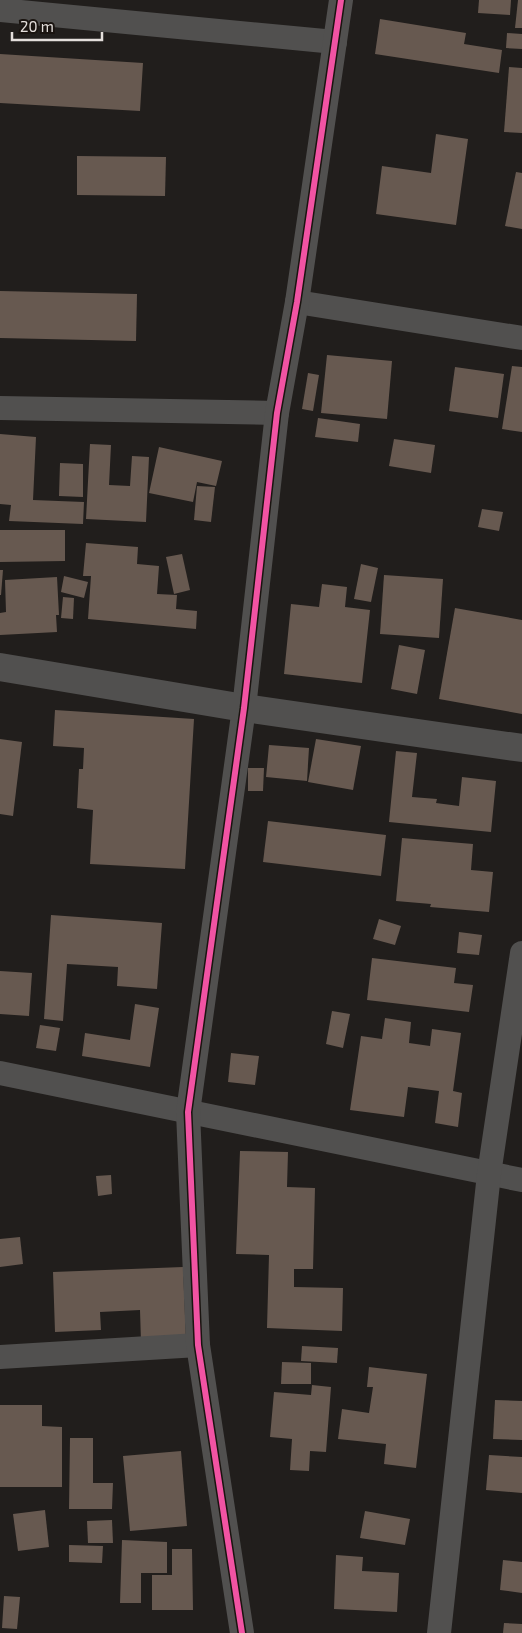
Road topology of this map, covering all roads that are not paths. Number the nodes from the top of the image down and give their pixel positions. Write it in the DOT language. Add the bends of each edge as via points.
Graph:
graph roads {
  1 [pos="341,0"];
  2 [pos="0,10"];
  3 [pos="335,42"];
  4 [pos="297,302"];
  5 [pos="522,338"];
  6 [pos="0,408"];
  7 [pos="277,413"];
  8 [pos="0,667"];
  9 [pos="244,708"];
  10 [pos="522,748"];
  11 [pos="522,952"];
  12 [pos="0,1073"];
  13 [pos="188,1112"];
  14 [pos="489,1174"];
  15 [pos="522,1180"];
  16 [pos="198,1345"];
  17 [pos="0,1357"];
  18 [pos="242,1633"];
  19 [pos="439,1633"];
  1 -- 3 [label="street"];
  2 -- 3 [label="street"];
  3 -- 4 [label="street"];
  4 -- 5 [label="street"];
  4 -- 7 [label="street"];
  6 -- 7 [label="street"];
  7 -- 9 [label="street"];
  8 -- 9 [label="street"];
  9 -- 10 [label="street"];
  9 -- 13 [label="street"];
  11 -- 14 [label="street"];
  12 -- 13 [label="street"];
  13 -- 14 [label="street"];
  13 -- 16 [label="street"];
  14 -- 15 [label="street"];
  14 -- 19 [label="street"];
  16 -- 17 [label="street"];
  16 -- 18 [label="street"];
}
